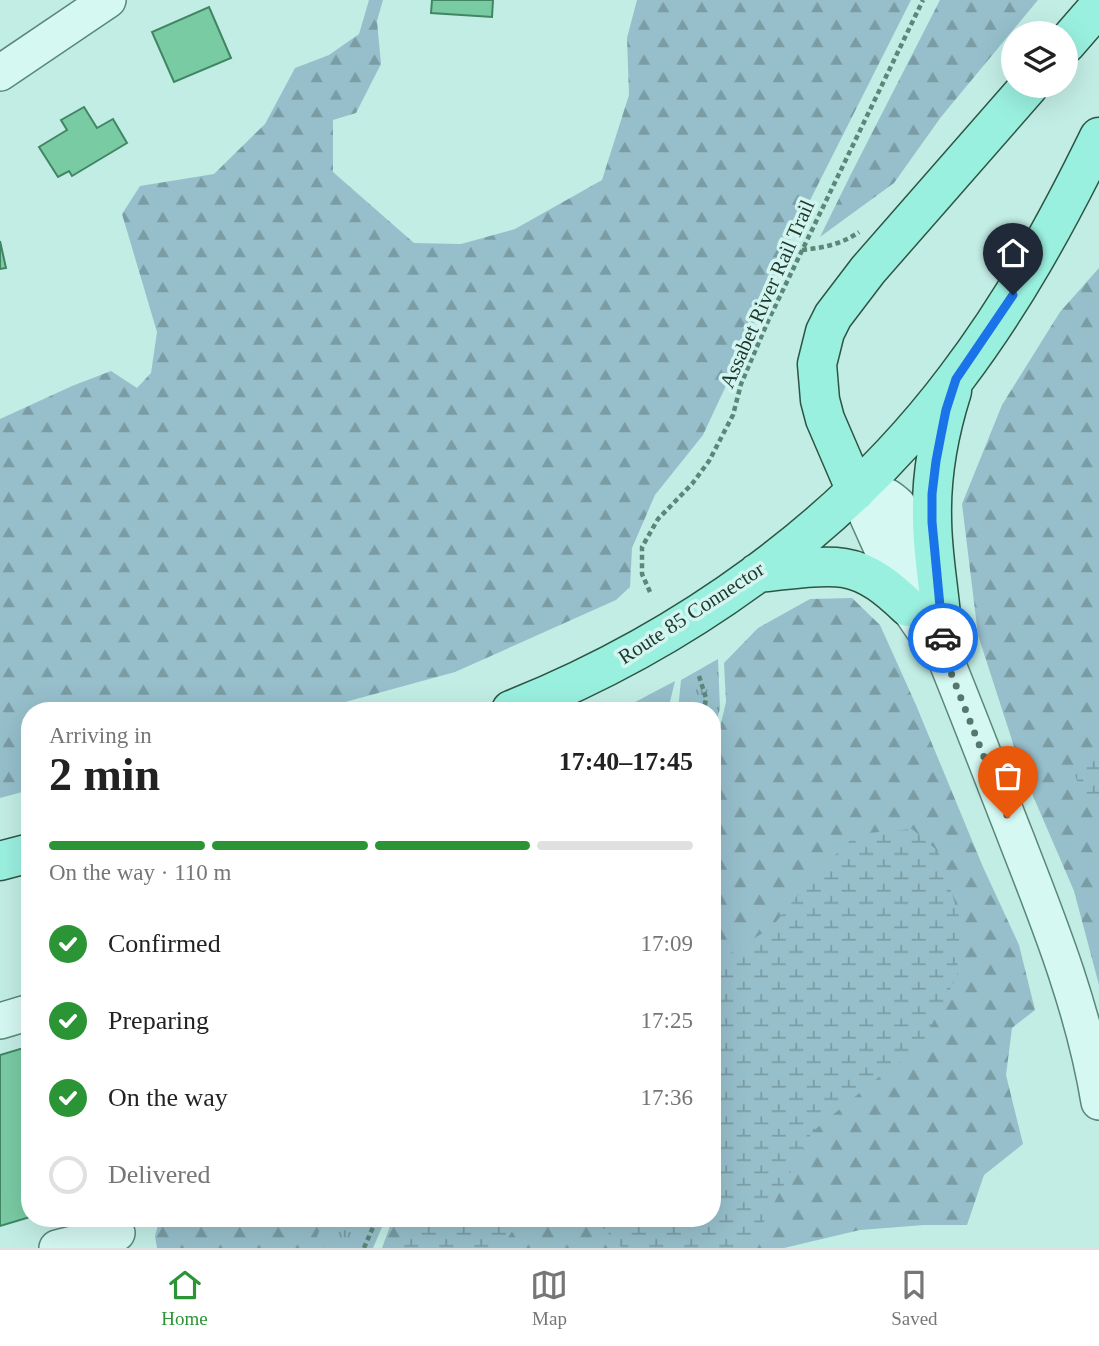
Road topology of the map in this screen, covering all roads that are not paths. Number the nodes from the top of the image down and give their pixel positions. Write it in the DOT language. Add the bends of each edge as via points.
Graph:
graph roads {
  1 [pos="108,0"];
  2 [pos="1099,6"];
  3 [pos="1078,30"];
  4 [pos="0,73"];
  5 [pos="1019,98"];
  6 [pos="1099,137"];
  7 [pos="956,379"];
  8 [pos="856,491"];
  9 [pos="757,573"];
  10 [pos="925,611"];
  11 [pos="529,702"];
  12 [pos="21,856"];
  13 [pos="0,862"];
  14 [pos="21,1015"];
  15 [pos="0,1021"];
  16 [pos="1099,1102"];
  17 [pos="120,1233"];
  18 [pos="57,1248"];
  1 -- 4 [label="street"];
  2 -- 3 [label="main road"];
  5 -- 8 [label="main road" via="844,300 820,347 820,400"];
  6 -- 7 [label="main road" via="1037,256"];
  7 -- 8 [label="main road, Route 85 Connector"];
  7 -- 10 [label="main road" via="936,461"];
  8 -- 9 [label="main road, Route 85 Connector"];
  8 -- 10 [label="street"];
  9 -- 10 [label="main road" via="845,568 875,580"];
  9 -- 11 [label="main road, Route 85 Connector" via="689,620 608,666"];
  10 -- 16 [label="street" via="930,639 944,655 1070,982"];
  12 -- 13 [label="main road"];
  14 -- 15 [label="street"];
  17 -- 18 [label="street"];
}
